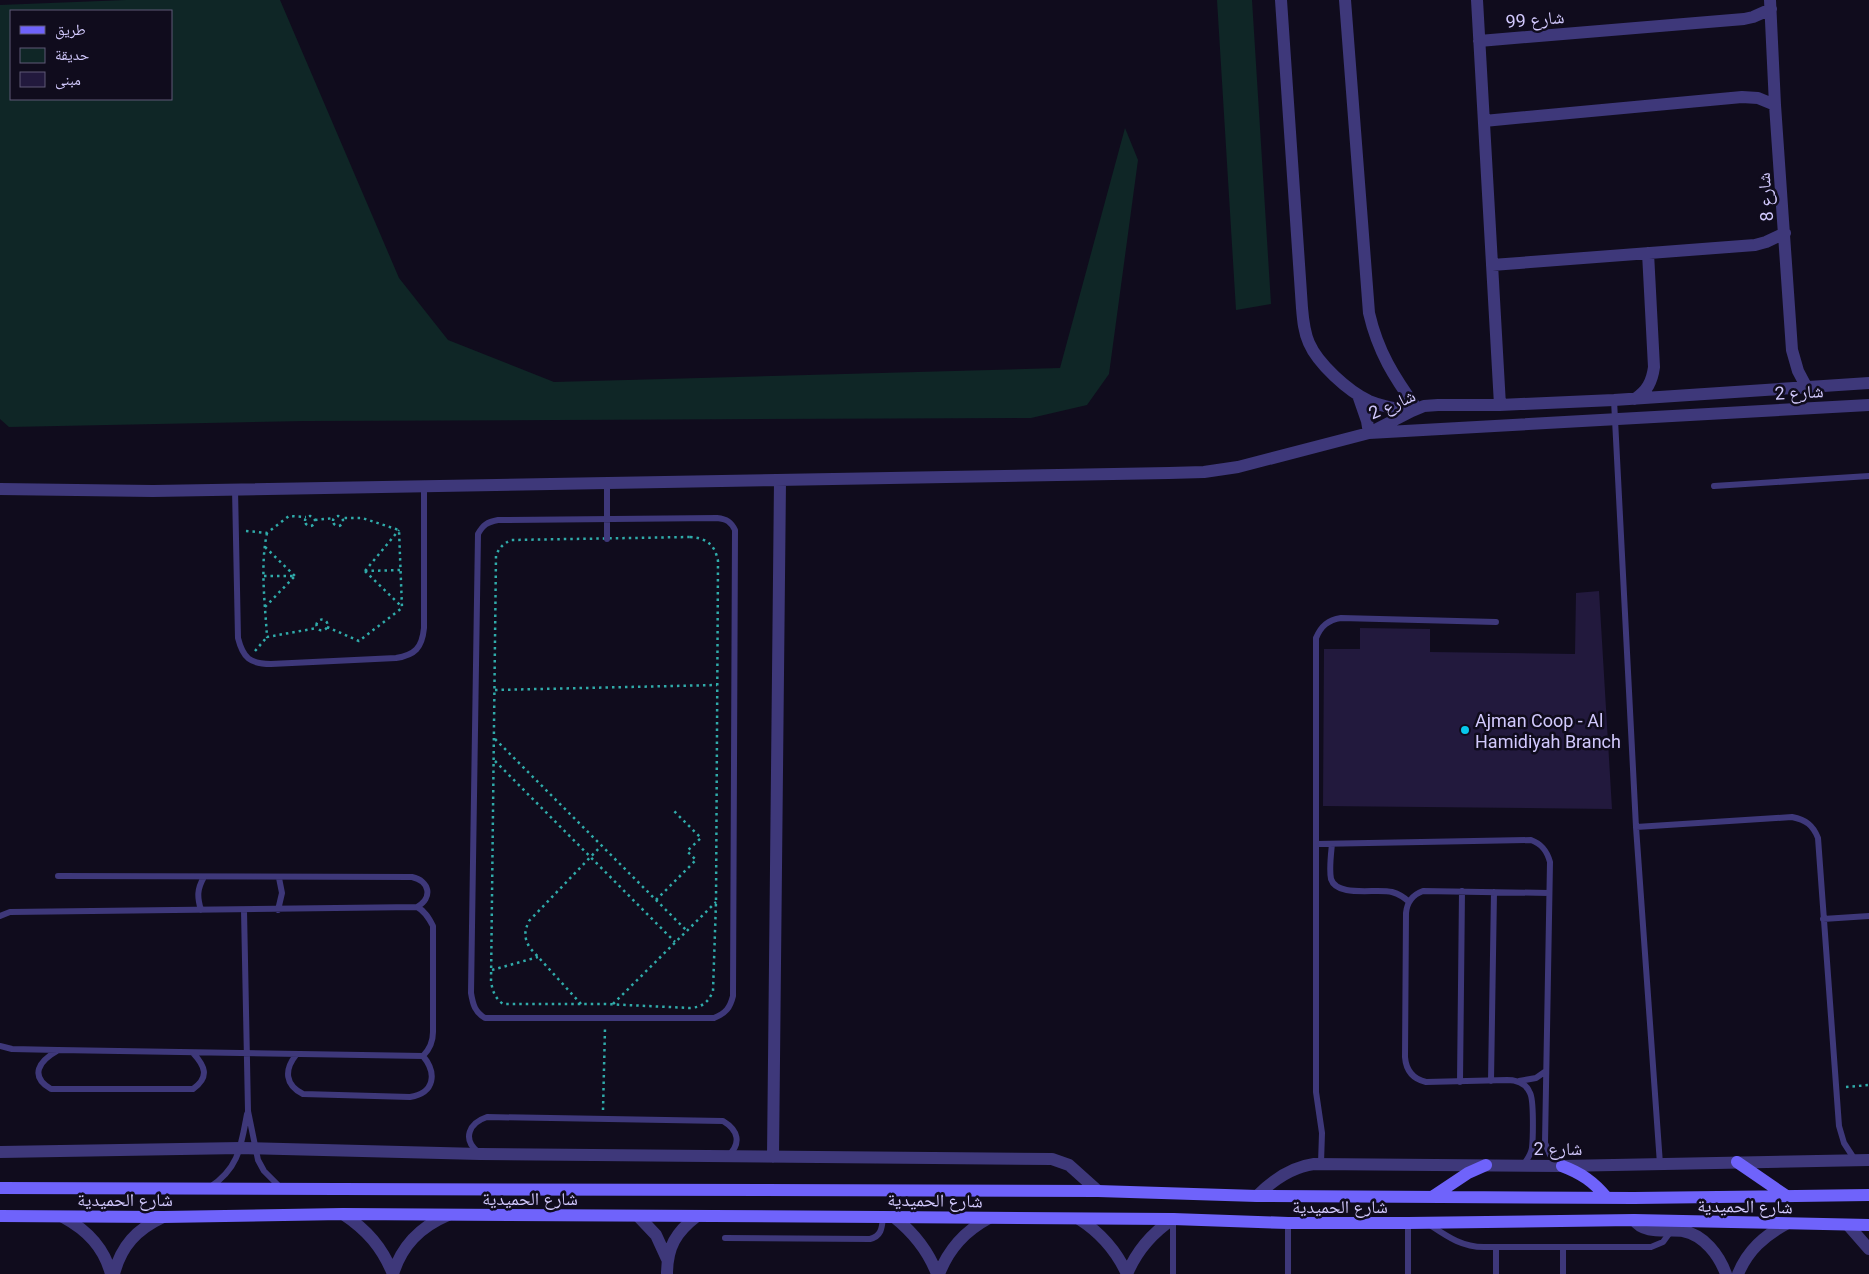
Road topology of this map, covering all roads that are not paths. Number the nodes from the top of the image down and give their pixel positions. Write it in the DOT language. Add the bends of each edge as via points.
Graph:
graph roads {
  1 [pos="1281,0"];
  2 [pos="1345,0"];
  3 [pos="1477,0"];
  4 [pos="1770,4"];
  5 [pos="1479,41"];
  6 [pos="1775,105"];
  7 [pos="1484,121"];
  8 [pos="1785,233"];
  9 [pos="1648,253"];
  10 [pos="1492,265"];
  11 [pos="1869,384"];
  12 [pos="1807,388"];
  13 [pos="1358,395"];
  14 [pos="1635,399"];
  15 [pos="1614,400"];
  16 [pos="1500,405"];
  17 [pos="1869,405"];
  18 [pos="1414,410"];
  19 [pos="1615,419"];
  20 [pos="1369,433"];
  21 [pos="1869,476"];
  22 [pos="780,481"];
  23 [pos="607,484"];
  24 [pos="424,486"];
  25 [pos="1714,486"];
  26 [pos="0,489"];
  27 [pos="235,489"];
  28 [pos="606,520"];
  29 [pos="607,539"];
  30 [pos="1496,622"];
  31 [pos="1636,827"];
  32 [pos="1316,844"];
  33 [pos="1332,844"];
  34 [pos="58,876"];
  35 [pos="204,877"];
  36 [pos="279,878"];
  37 [pos="1462,891"];
  38 [pos="1494,892"];
  39 [pos="1549,893"];
  40 [pos="1408,902"];
  41 [pos="417,907"];
  42 [pos="201,910"];
  43 [pos="244,910"];
  44 [pos="278,910"];
  45 [pos="0,916"];
  46 [pos="1869,916"];
  47 [pos="1824,918"];
  48 [pos="0,1046"];
  49 [pos="58,1050"];
  50 [pos="193,1053"];
  51 [pos="247,1054"];
  52 [pos="296,1055"];
  53 [pos="423,1056"];
  54 [pos="1546,1071"];
  55 [pos="1491,1081"];
  56 [pos="1518,1081"];
  57 [pos="1460,1082"];
  58 [pos="248,1111"];
  59 [pos="241,1148"];
  60 [pos="255,1149"];
  61 [pos="0,1152"];
  62 [pos="480,1154"];
  63 [pos="727,1156"];
  64 [pos="773,1157"];
  65 [pos="1855,1160"];
  66 [pos="1869,1160"];
  67 [pos="1737,1162"];
  68 [pos="1321,1163"];
  69 [pos="1660,1164"];
  70 [pos="1486,1165"];
  71 [pos="1522,1166"];
  72 [pos="1562,1166"];
  73 [pos="0,1188"];
  74 [pos="209,1188"];
  75 [pos="280,1188"];
  76 [pos="1098,1191"];
  77 [pos="1785,1195"];
  78 [pos="1869,1195"];
  79 [pos="1257,1196"];
  80 [pos="1432,1197"];
  81 [pos="1607,1198"];
  82 [pos="343,1214"];
  83 [pos="448,1215"];
  84 [pos="0,1216"];
  85 [pos="638,1216"];
  86 [pos="696,1216"];
  87 [pos="64,1217"];
  88 [pos="163,1217"];
  89 [pos="888,1217"];
  90 [pos="989,1218"];
  91 [pos="1173,1218"];
  92 [pos="1079,1219"];
  93 [pos="1634,1220"];
  94 [pos="1288,1223"];
  95 [pos="1408,1223"];
  96 [pos="1427,1223"];
  97 [pos="1786,1224"];
  98 [pos="1848,1225"];
  99 [pos="1869,1225"];
  100 [pos="1671,1231"];
  101 [pos="725,1238"];
  102 [pos="1496,1247"];
  103 [pos="1563,1248"];
  104 [pos="1869,1248"];
  105 [pos="666,1259"];
  106 [pos="113,1274"];
  107 [pos="393,1274"];
  108 [pos="666,1274"];
  109 [pos="938,1274"];
  110 [pos="1127,1274"];
  111 [pos="1173,1274"];
  112 [pos="1288,1274"];
  113 [pos="1408,1274"];
  114 [pos="1496,1274"];
  115 [pos="1563,1274"];
  116 [pos="1726,1274"];
  117 [pos="1738,1274"];
  1 -- 13 [label="street" via="1304,326 1316,357"];
  2 -- 18 [label="street" via="1369,313 1376,340 1388,366"];
  3 -- 5 [label="street"];
  4 -- 5 [label="street, شارع 99" via="1753,17"];
  4 -- 6 [label="street, شارع 8"];
  5 -- 7 [label="street"];
  6 -- 7 [label="street" via="1758,98 1742,97"];
  6 -- 8 [label="street, شارع 8"];
  7 -- 10 [label="street"];
  8 -- 9 [label="street" via="1755,245"];
  8 -- 12 [label="street, شارع 8" via="1792,350"];
  9 -- 10 [label="street"];
  9 -- 14 [label="street" via="1654,367 1652,381"];
  10 -- 16 [label="street"];
  11 -- 12 [label="street, شارع 2"];
  12 -- 14 [label="street, شارع 2"];
  13 -- 18 [label="street" via="1384,406"];
  13 -- 20 [label="street"];
  14 -- 15 [label="street, شارع 2"];
  15 -- 16 [label="street, شارع 2"];
  15 -- 19 [label="lane"];
  16 -- 18 [label="street, شارع 2" via="1438,405"];
  17 -- 19 [label="street, شارع 2"];
  18 -- 20 [label="street, شارع 2"];
  19 -- 20 [label="street, شارع 2"];
  19 -- 31 [label="lane"];
  20 -- 22 [label="street" via="1238,467 1204,472"];
  21 -- 25 [label="lane"];
  22 -- 23 [label="street"];
  22 -- 64 [label="street"];
  23 -- 24 [label="street"];
  23 -- 28 [label="lane"];
  24 -- 27 [label="street"];
  24 -- 27 [label="lane" via="424,628 423,640 417,650 396,658 271,664 259,664 248,659 238,638"];
  26 -- 27 [label="street"];
  28 -- 28 [label="lane" via="725,519 736,530 733,986 730,1006 724,1014 714,1018 485,1018 477,1013 471,993 478,534 489,521"];
  28 -- 29 [label="lane"];
  30 -- 32 [label="lane" via="1341,618 1322,627 1315,645"];
  31 -- 47 [label="lane" via="1801,819 1808,823 1818,838"];
  31 -- 69 [label="lane"];
  32 -- 33 [label="lane"];
  32 -- 68 [label="lane" via="1316,1092 1322,1133"];
  33 -- 39 [label="lane" via="1531,840 1541,845 1548,855"];
  33 -- 40 [label="lane" via="1331,879 1337,887 1391,891"];
  34 -- 35 [label="lane"];
  35 -- 36 [label="lane"];
  35 -- 42 [label="lane" via="198,892"];
  36 -- 41 [label="lane" via="419,878 425,883 427,897"];
  36 -- 44 [label="lane" via="282,893"];
  37 -- 38 [label="lane"];
  37 -- 40 [label="lane" via="1423,891"];
  37 -- 57 [label="lane"];
  38 -- 39 [label="lane"];
  38 -- 55 [label="lane"];
  39 -- 54 [label="lane"];
  40 -- 57 [label="lane" via="1406,1062 1420,1081"];
  41 -- 44 [label="lane"];
  41 -- 53 [label="lane" via="429,917 433,937 434,1032 429,1050"];
  42 -- 43 [label="lane"];
  42 -- 45 [label="lane" via="10,912"];
  43 -- 44 [label="lane"];
  43 -- 51 [label="lane"];
  46 -- 47 [label="lane"];
  47 -- 65 [label="lane" via="1841,1135"];
  48 -- 49 [label="lane"];
  49 -- 50 [label="lane"];
  49 -- 50 [label="lane" via="46,1057 38,1071 44,1085 51,1089 194,1089 204,1076 204,1068"];
  50 -- 51 [label="lane"];
  51 -- 52 [label="lane"];
  51 -- 58 [label="lane"];
  52 -- 53 [label="lane"];
  52 -- 53 [label="lane" via="288,1067 288,1080 302,1094 410,1097 424,1093 431,1082 431,1068"];
  54 -- 56 [label="lane" via="1530,1080"];
  54 -- 72 [label="lane" via="1545,1143 1550,1155"];
  55 -- 56 [label="lane"];
  55 -- 57 [label="lane"];
  56 -- 71 [label="lane" via="1527,1088 1532,1099 1532,1147"];
  58 -- 59 [label="lane"];
  58 -- 60 [label="lane"];
  59 -- 60 [label="street"];
  59 -- 61 [label="street"];
  59 -- 74 [label="lane" via="229,1172"];
  60 -- 62 [label="street"];
  60 -- 75 [label="lane" via="264,1171"];
  62 -- 63 [label="street"];
  62 -- 63 [label="lane" via="472,1147 469,1138 477,1120 487,1117 723,1121 736,1133 737,1142"];
  63 -- 64 [label="street"];
  64 -- 76 [label="street" via="1052,1159 1069,1165"];
  65 -- 66 [label="street, شارع 2"];
  65 -- 67 [label="street, شارع 2"];
  67 -- 69 [label="street, شارع 2"];
  67 -- 77 [label="street"];
  68 -- 70 [label="street, شارع 2"];
  68 -- 79 [label="street, شارع 2" via="1286,1173"];
  69 -- 72 [label="street, شارع 2"];
  70 -- 71 [label="street, شارع 2"];
  70 -- 80 [label="street"];
  71 -- 72 [label="street, شارع 2"];
  72 -- 81 [label="street" via="1591,1181"];
  73 -- 74 [label="street, شارع الحميدية"];
  74 -- 75 [label="street, شارع الحميدية"];
  75 -- 76 [label="street, شارع الحميدية"];
  76 -- 79 [label="street, شارع الحميدية"];
  77 -- 78 [label="street, شارع الحميدية"];
  77 -- 81 [label="street, شارع الحميدية"];
  79 -- 80 [label="street, شارع الحميدية"];
  80 -- 81 [label="street, شارع الحميدية"];
  82 -- 83 [label="street, شارع الحميدية"];
  82 -- 88 [label="street, شارع الحميدية"];
  82 -- 107 [label="street" via="374,1240"];
  83 -- 85 [label="street, شارع الحميدية"];
  83 -- 107 [label="street" via="435,1220 413,1237"];
  84 -- 87 [label="street, شارع الحميدية"];
  85 -- 86 [label="street, شارع الحميدية"];
  85 -- 105 [label="street" via="656,1235"];
  86 -- 89 [label="street, شارع الحميدية"];
  86 -- 105 [label="street" via="678,1234"];
  87 -- 88 [label="street, شارع الحميدية"];
  87 -- 106 [label="street" via="90,1236 101,1249"];
  88 -- 106 [label="street" via="135,1234 124,1248"];
  89 -- 90 [label="street, شارع الحميدية"];
  89 -- 101 [label="lane" via="881,1231 870,1239"];
  89 -- 109 [label="street" via="916,1237"];
  90 -- 92 [label="street, شارع الحميدية"];
  90 -- 109 [label="street" via="962,1236"];
  91 -- 92 [label="street, شارع الحميدية"];
  91 -- 94 [label="street, شارع الحميدية"];
  91 -- 110 [label="street" via="1140,1248"];
  91 -- 111 [label="lane"];
  92 -- 110 [label="street" via="1092,1227 1112,1248"];
  93 -- 96 [label="street, شارع الحميدية"];
  93 -- 97 [label="street, شارع الحميدية"];
  93 -- 100 [label="street" via="1647,1229"];
  94 -- 95 [label="street, شارع الحميدية"];
  94 -- 112 [label="lane"];
  95 -- 96 [label="street, شارع الحميدية"];
  95 -- 113 [label="lane"];
  96 -- 102 [label="lane" via="1457,1242 1476,1247"];
  97 -- 98 [label="street, شارع الحميدية"];
  97 -- 117 [label="street" via="1758,1243"];
  98 -- 99 [label="street, شارع الحميدية"];
  98 -- 104 [label="street"];
  100 -- 103 [label="lane" via="1663,1242 1651,1247"];
  100 -- 116 [label="street" via="1684,1231 1703,1241 1718,1256"];
  102 -- 103 [label="lane"];
  102 -- 114 [label="lane"];
  103 -- 115 [label="lane"];
  105 -- 108 [label="street"];
}
